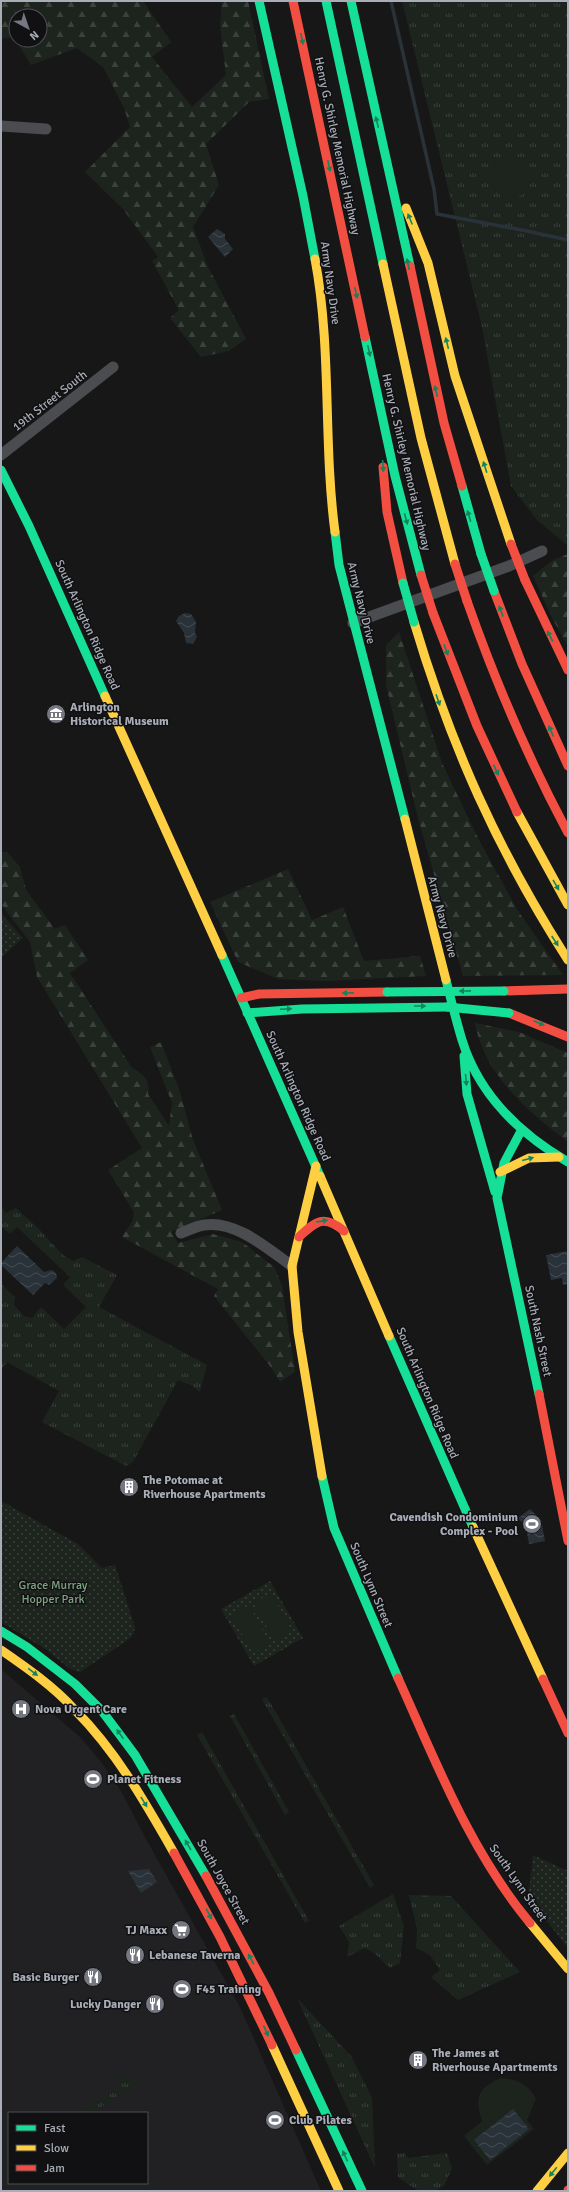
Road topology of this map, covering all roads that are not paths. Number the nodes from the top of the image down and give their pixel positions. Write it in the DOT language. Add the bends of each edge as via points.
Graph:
graph roads {
  1 [pos="259,1"];
  2 [pos="294,1"];
  3 [pos="326,1"];
  4 [pos="351,1"];
  5 [pos="1,126"];
  6 [pos="46,129"];
  7 [pos="386,160"];
  8 [pos="114,367"];
  9 [pos="378,399"];
  10 [pos="1,455"];
  11 [pos="1,470"];
  12 [pos="542,550"];
  13 [pos="353,623"];
  14 [pos="568,670"];
  15 [pos="568,766"];
  16 [pos="568,833"];
  17 [pos="568,905"];
  18 [pos="568,960"];
  19 [pos="568,989"];
  20 [pos="241,998"];
  21 [pos="247,1013"];
  22 [pos="568,1037"];
  23 [pos="462,1041"];
  24 [pos="521,1131"];
  25 [pos="559,1157"];
  26 [pos="568,1162"];
  27 [pos="316,1166"];
  28 [pos="500,1172"];
  29 [pos="497,1198"];
  30 [pos="181,1233"];
  31 [pos="345,1233"];
  32 [pos="299,1237"];
  33 [pos="292,1266"];
  34 [pos="568,1541"];
  35 [pos="1,1631"];
  36 [pos="1,1650"];
  37 [pos="568,1733"];
  38 [pos="568,1969"];
  39 [pos="568,2153"];
  40 [pos="339,2191"];
  41 [pos="362,2191"];
  42 [pos="537,2191"];
  1 -- 13 [label="main road, Army Navy Drive" via="304,196 322,296 331,513 339,565"];
  2 -- 9 [label="main road, Henry G. Shirley Memorial Highway, one-way"];
  3 -- 16 [label="main road, bridge" via="419,431 455,564 513,723"];
  7 -- 4 [label="main road, one-way"];
  5 -- 6 [label="street"];
  14 -- 7 [label="main road, one-way, bridge" via="525,580 511,544 456,376 428,262"];
  15 -- 7 [label="main road, one-way, bridge" via="522,664 481,554 444,423"];
  8 -- 10 [label="street, 19th Street South"];
  9 -- 17 [label="main road, Henry G. Shirley Memorial Highway, one-way, bridge" via="421,575 461,689 496,770"];
  9 -- 18 [label="main road, one-way, bridge" via="387,512 403,583 443,715 474,791 516,877"];
  11 -- 20 [label="main road, South Arlington Ridge Road" via="29,526"];
  12 -- 13 [label="street" via="509,566"];
  13 -- 23 [label="main road, Army Navy Drive"];
  19 -- 20 [label="main road, one-way, bridge" via="259,994"];
  20 -- 21 [label="main road, South Arlington Ridge Road"];
  21 -- 22 [label="main road, one-way, bridge" via="392,1006 464,1007 509,1013"];
  21 -- 27 [label="main road, South Arlington Ridge Road"];
  23 -- 24 [label="main road, Army Navy Drive" via="485,1089"];
  23 -- 29 [label="main road, one-way" via="467,1094"];
  24 -- 25 [label="main road, Army Navy Drive"];
  24 -- 28 [label="main road, South Nash Street"];
  25 -- 26 [label="main road, Army Navy Drive"];
  28 -- 25 [label="main road, one-way" via="528,1158"];
  27 -- 31 [label="main road, South Arlington Ridge Road"];
  27 -- 32 [label="main road, South Lynn Street"];
  28 -- 29 [label="main road, South Nash Street"];
  29 -- 34 [label="main road, South Nash Street"];
  30 -- 33 [label="street" via="205,1225 231,1228"];
  32 -- 31 [label="main road, one-way" via="311,1225 321,1220 335,1223"];
  31 -- 37 [label="main road, South Arlington Ridge Road" via="462,1504"];
  32 -- 33 [label="main road, South Lynn Street"];
  33 -- 38 [label="main road, South Lynn Street" via="308,1397 334,1528 375,1627 459,1813 496,1877 519,1910"];
  41 -- 35 [label="main road, South Joyce Street, one-way" via="256,1969 200,1865 135,1754 102,1711 75,1684 40,1656"];
  36 -- 40 [label="main road, one-way" via="64,1698 104,1742 125,1771 209,1914"];
  39 -- 42 [label="main road, one-way"];
}
